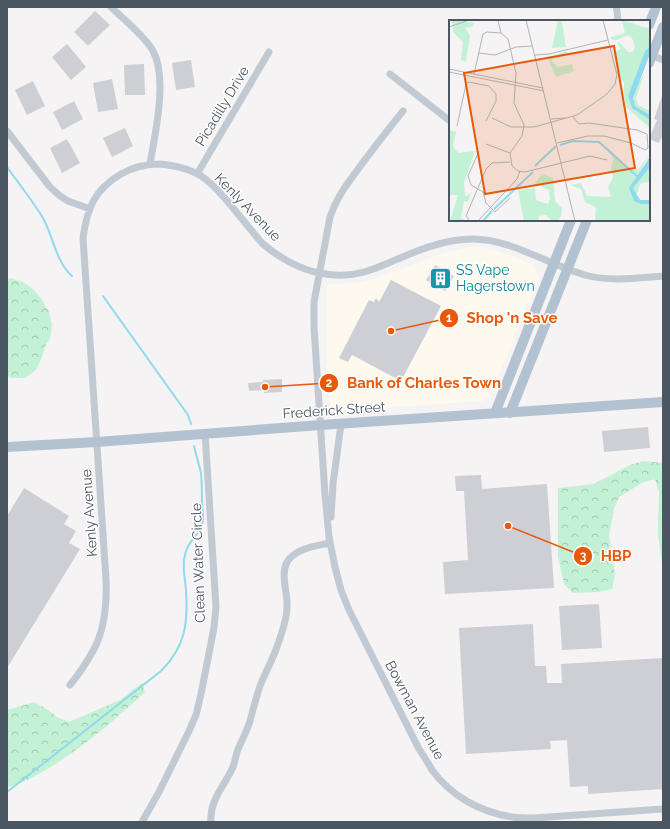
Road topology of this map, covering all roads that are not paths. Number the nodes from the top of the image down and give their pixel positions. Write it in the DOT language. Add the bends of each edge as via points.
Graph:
graph roads {
  1 [pos="111,7"];
  2 [pos="616,7"];
  3 [pos="656,7"];
  4 [pos="618,20"];
  5 [pos="650,22"];
  6 [pos="663,27"];
  7 [pos="269,52"];
  8 [pos="650,58"];
  9 [pos="663,60"];
  10 [pos="390,74"];
  11 [pos="403,111"];
  12 [pos="449,120"];
  13 [pos="7,131"];
  14 [pos="150,164"];
  15 [pos="197,174"];
  16 [pos="90,209"];
  17 [pos="571,221"];
  18 [pos="587,221"];
  19 [pos="554,263"];
  20 [pos="568,269"];
  21 [pos="319,273"];
  22 [pos="663,276"];
  23 [pos="530,325"];
  24 [pos="526,373"];
  25 [pos="663,402"];
  26 [pos="495,413"];
  27 [pos="510,413"];
  28 [pos="341,424"];
  29 [pos="320,425"];
  30 [pos="205,433"];
  31 [pos="97,442"];
  32 [pos="7,447"];
  33 [pos="330,540"];
  34 [pos="70,685"];
  35 [pos="663,809"];
  36 [pos="142,822"];
  37 [pos="211,822"];
  1 -- 14 [label="street" via="148,44 159,66 160,90"];
  2 -- 4 [label="street"];
  3 -- 5 [label="main road"];
  6 -- 8 [label="main road"];
  7 -- 15 [label="street, Picadilly Drive"];
  8 -- 9 [label="street"];
  10 -- 12 [label="street"];
  11 -- 21 [label="street, Bowman Avenue" via="334,203"];
  13 -- 16 [label="street" via="50,188 68,201"];
  14 -- 15 [label="street, Kenly Avenue" via="166,164"];
  14 -- 16 [label="street, Kenly Avenue" via="125,172 105,185"];
  15 -- 21 [label="street, Kenly Avenue" via="218,192 263,244 274,253 300,267"];
  16 -- 31 [label="street, Kenly Avenue" via="83,238"];
  17 -- 19 [label="main road"];
  18 -- 20 [label="main road"];
  19 -- 20 [label="street, Kenly Avenue"];
  19 -- 21 [label="street, Kenly Avenue" via="506,244 474,239 452,240 432,245 352,275"];
  19 -- 23 [label="main road"];
  20 -- 22 [label="street, Kenly Avenue" via="601,278"];
  20 -- 24 [label="main road"];
  21 -- 29 [label="street, Bowman Avenue" via="314,320"];
  23 -- 24 [label="main road" via="536,331 523,363"];
  23 -- 26 [label="main road"];
  24 -- 27 [label="main road"];
  25 -- 27 [label="main road, Frederick Street"];
  26 -- 27 [label="main road, Frederick Street"];
  26 -- 28 [label="main road, Frederick Street"];
  28 -- 29 [label="main road, Frederick Street"];
  28 -- 33 [label="street" via="333,484"];
  29 -- 30 [label="main road, Frederick Street"];
  29 -- 33 [label="street, Bowman Avenue"];
  30 -- 31 [label="main road, Frederick Street"];
  30 -- 36 [label="street, Clean Water Circle" via="216,607 213,632 196,715"];
  31 -- 32 [label="main road, Frederick Street"];
  31 -- 34 [label="street, Kenly Avenue" via="107,600 100,634 94,648"];
  33 -- 35 [label="street, Bowman Avenue" via="339,582 349,610 419,749 448,788 466,802 487,811 513,817 534,818"];
  33 -- 37 [label="street" via="295,553 284,568 287,607 285,624 233,766 212,808"];
}
